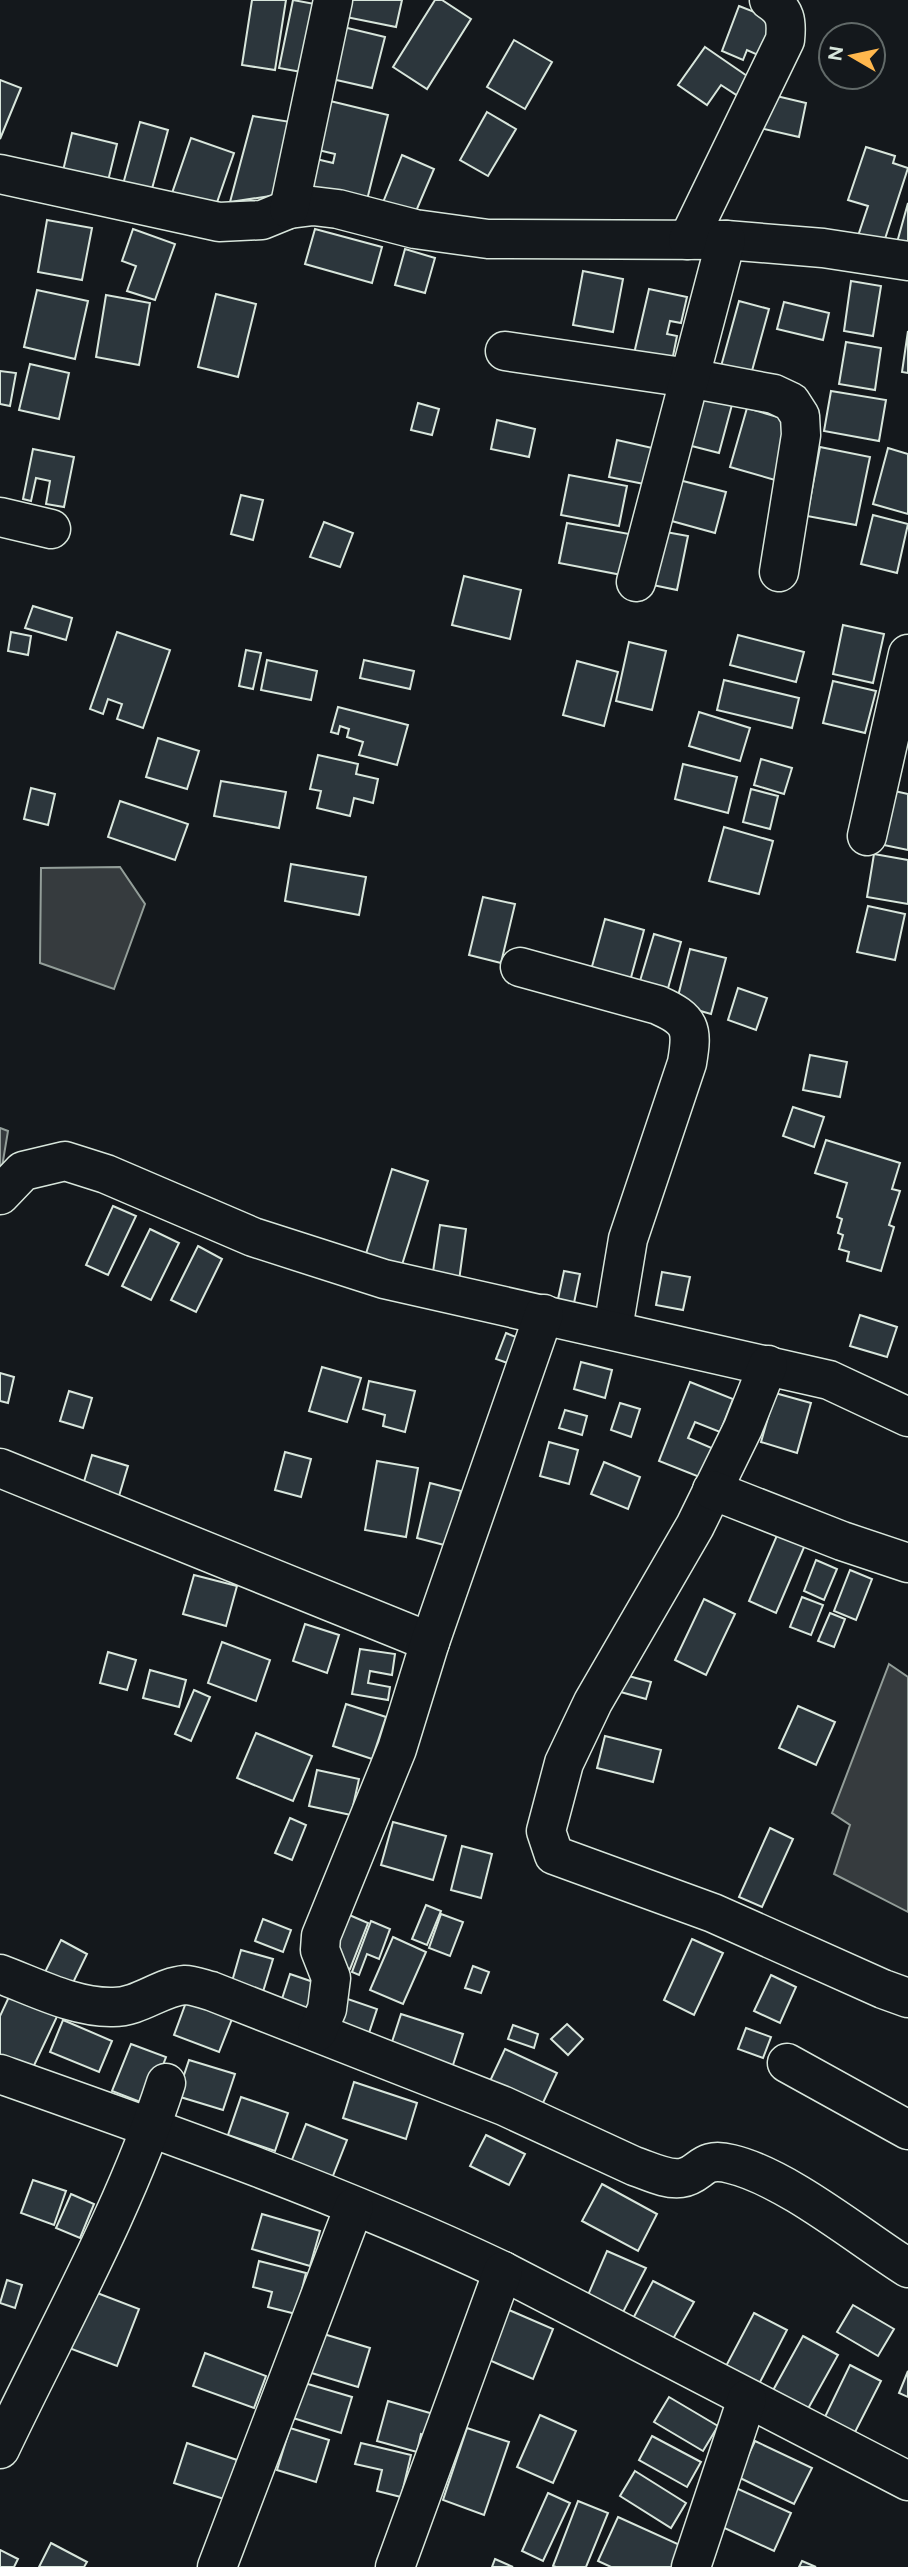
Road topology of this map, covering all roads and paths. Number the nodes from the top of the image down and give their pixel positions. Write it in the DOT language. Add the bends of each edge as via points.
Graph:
graph roads {
  1 [pos="333,0"];
  2 [pos="769,0"];
  3 [pos="0,174"];
  4 [pos="289,209"];
  5 [pos="688,240"];
  6 [pos="726,240"];
  7 [pos="908,261"];
  8 [pos="505,351"];
  9 [pos="690,378"];
  10 [pos="0,517"];
  11 [pos="51,529"];
  12 [pos="779,572"];
  13 [pos="636,582"];
  14 [pos="908,654"];
  15 [pos="867,836"];
  16 [pos="520,967"];
  17 [pos="0,1195"];
  18 [pos="544,1314"];
  19 [pos="613,1329"];
  20 [pos="768,1365"];
  21 [pos="908,1417"];
  22 [pos="0,1468"];
  23 [pos="712,1490"];
  24 [pos="908,1563"];
  25 [pos="430,1642"];
  26 [pos="0,1974"];
  27 [pos="908,1998"];
  28 [pos="317,2032"];
  29 [pos="787,2063"];
  30 [pos="0,2074"];
  31 [pos="166,2083"];
  32 [pos="151,2127"];
  33 [pos="908,2130"];
  34 [pos="354,2207"];
  35 [pos="908,2268"];
  36 [pos="503,2271"];
  37 [pos="747,2399"];
  38 [pos="0,2449"];
  39 [pos="908,2481"];
  40 [pos="217,2567"];
  41 [pos="395,2567"];
  42 [pos="691,2567"];
  1 -- 4 [label="street"];
  2 -- 5 [label="street" via="782,9 787,23 785,40"];
  3 -- 4 [label="street" via="219,222 262,220"];
  4 -- 5 [label="street" via="338,209 415,229 488,239"];
  5 -- 6 [label="street"];
  6 -- 7 [label="street"];
  6 -- 9 [label="street"];
  8 -- 9 [label="street"];
  9 -- 12 [label="street" via="774,394 791,402 800,415 801,435"];
  9 -- 13 [label="street"];
  10 -- 11 [label="street"];
  14 -- 15 [label="street"];
  16 -- 19 [label="street" via="658,1004 687,1022 692,1037 628,1239"];
  17 -- 18 [label="street" via="23,1171 65,1161 253,1237 371,1275"];
  18 -- 19 [label="street"];
  18 -- 25 [label="street"];
  19 -- 20 [label="street"];
  20 -- 21 [label="street" via="829,1380"];
  20 -- 23 [label="street"];
  22 -- 25 [label="street"];
  23 -- 24 [label="street"];
  23 -- 27 [label="street" via="593,1702 564,1763 546,1831 554,1855 713,1913"];
  25 -- 28 [label="street" via="397,1749 321,1936 320,1950 331,1979 327,2009"];
  26 -- 28 [label="street" via="76,2002 111,2008 130,2006 187,1985"];
  28 -- 35 [label="street" via="504,2106 657,2174 682,2178 703,2164 731,2163 803,2199"];
  29 -- 33 [label="street"];
  30 -- 32 [label="street"];
  31 -- 32 [label="street"];
  32 -- 34 [label="street"];
  32 -- 38 [label="street" via="86,2274"];
  34 -- 36 [label="street"];
  34 -- 40 [label="street"];
  36 -- 37 [label="street"];
  36 -- 41 [label="street"];
  37 -- 39 [label="street"];
  37 -- 42 [label="street"];
}
